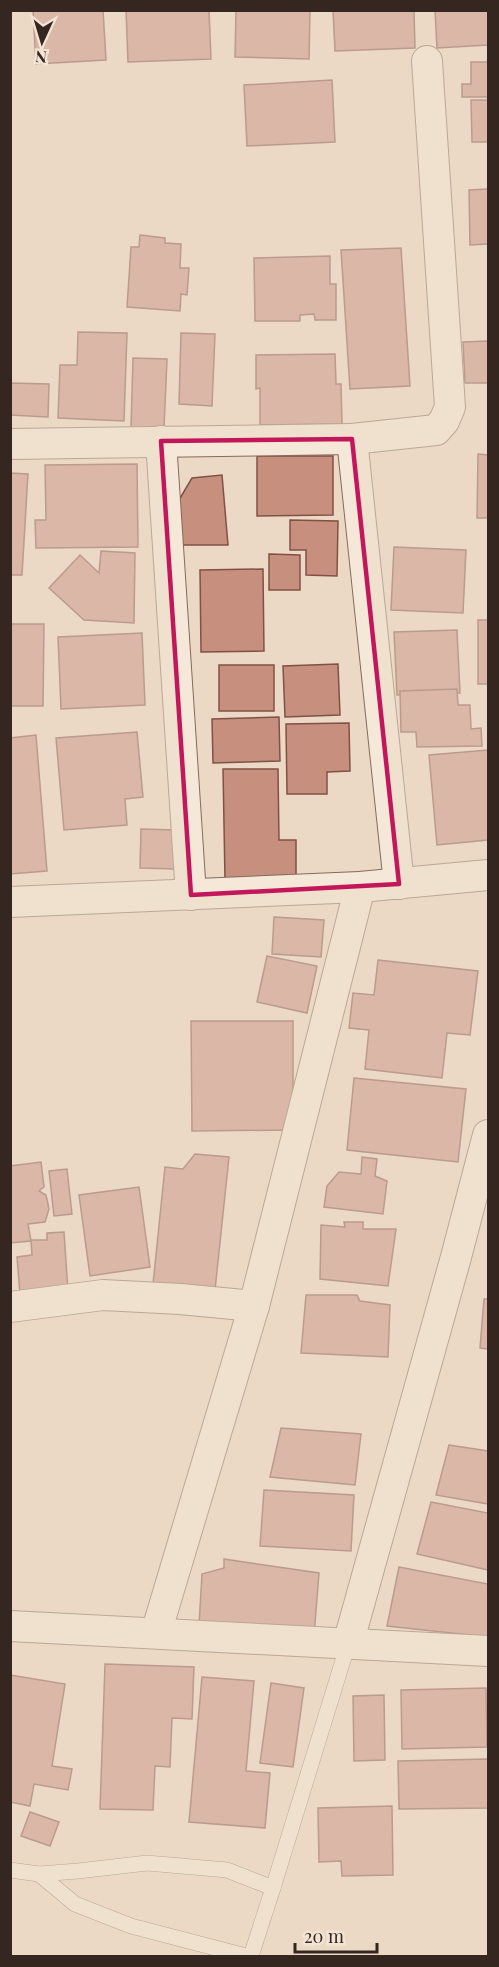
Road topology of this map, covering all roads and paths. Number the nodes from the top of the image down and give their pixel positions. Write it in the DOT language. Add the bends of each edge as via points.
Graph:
graph roads {
  1 [pos="427,61"];
  2 [pos="352,438"];
  3 [pos="160,441"];
  4 [pos="10,444"];
  5 [pos="489,875"];
  6 [pos="399,884"];
  7 [pos="360,887"];
  8 [pos="190,895"];
  9 [pos="10,902"];
  10 [pos="489,1135"];
  11 [pos="254,1306"];
  12 [pos="10,1307"];
  13 [pos="10,1626"];
  14 [pos="156,1632"];
  15 [pos="348,1644"];
  16 [pos="489,1651"];
  17 [pos="10,1870"];
  18 [pos="39,1874"];
  19 [pos="273,1888"];
  20 [pos="246,1956"];
  21 [pos="252,1956"];
  1 -- 2 [label="street" via="450,407 436,430"];
  2 -- 3 [label="street"];
  2 -- 6 [label="street"];
  3 -- 4 [label="street"];
  3 -- 8 [label="street"];
  5 -- 6 [label="street"];
  6 -- 7 [label="street"];
  7 -- 8 [label="street"];
  7 -- 11 [label="street"];
  8 -- 9 [label="street"];
  10 -- 15 [label="street"];
  11 -- 12 [label="street" via="104,1295"];
  11 -- 14 [label="street"];
  13 -- 14 [label="street"];
  14 -- 15 [label="street"];
  15 -- 16 [label="street"];
  15 -- 19 [label="lane"];
  17 -- 18 [label="lane"];
  18 -- 19 [label="lane" via="147,1863 227,1870"];
  18 -- 20 [label="lane" via="75,1904 131,1926"];
  19 -- 21 [label="lane"];
}
